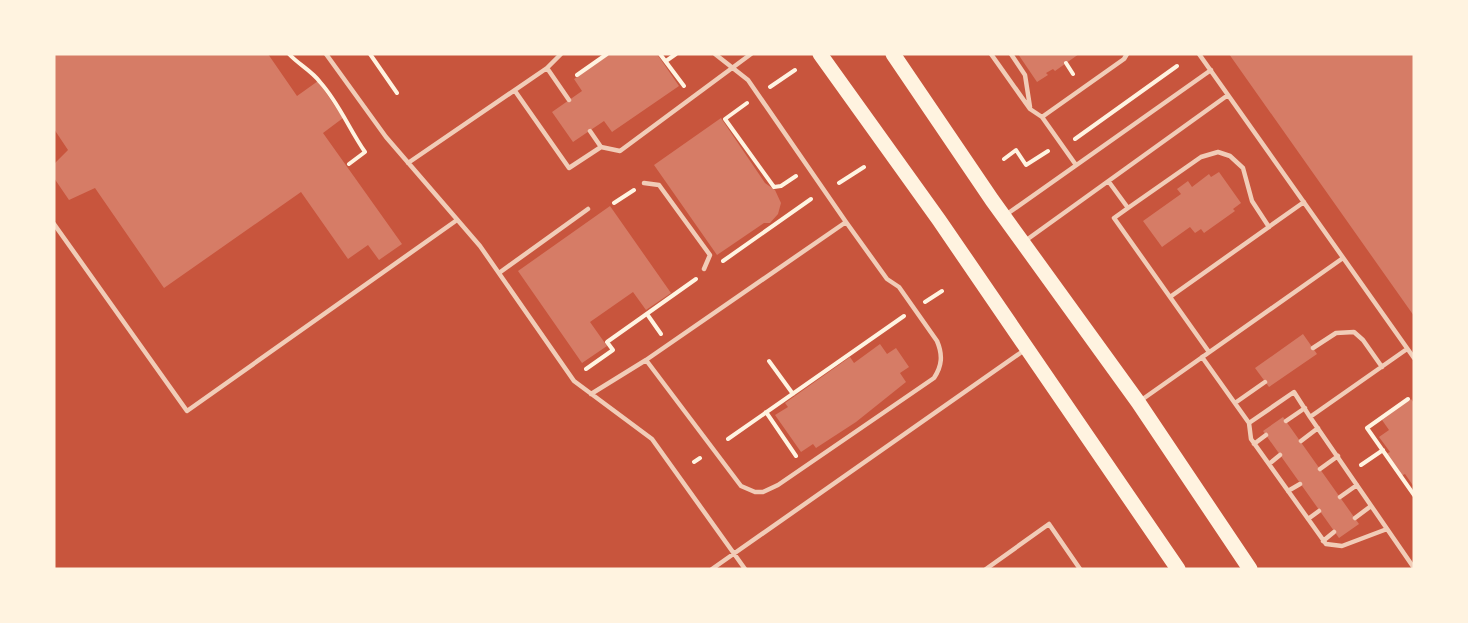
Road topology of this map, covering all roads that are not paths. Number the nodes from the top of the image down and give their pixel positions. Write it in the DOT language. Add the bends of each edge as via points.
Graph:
graph roads {
  1 [pos="326,54"];
  2 [pos="561,54"];
  3 [pos="715,54"];
  4 [pos="751,54"];
  5 [pos="820,54"];
  6 [pos="893,54"];
  7 [pos="991,54"];
  8 [pos="1011,54"];
  9 [pos="1127,54"];
  10 [pos="1199,54"];
  11 [pos="547,68"];
  12 [pos="732,68"];
  13 [pos="1211,70"];
  14 [pos="514,91"];
  15 [pos="1228,95"];
  16 [pos="569,100"];
  17 [pos="1030,109"];
  18 [pos="1042,117"];
  19 [pos="590,131"];
  20 [pos="601,147"];
  21 [pos="408,164"];
  22 [pos="1076,165"];
  23 [pos="1109,182"];
  24 [pos="644,183"];
  25 [pos="1304,202"];
  26 [pos="1128,208"];
  27 [pos="588,209"];
  28 [pos="1004,216"];
  29 [pos="457,220"];
  30 [pos="846,222"];
  31 [pos="54,224"];
  32 [pos="1269,227"];
  33 [pos="1023,242"];
  34 [pos="1343,258"];
  35 [pos="704,269"];
  36 [pos="499,273"];
  37 [pos="1170,297"];
  38 [pos="1313,348"];
  39 [pos="1026,349"];
  40 [pos="1407,349"];
  41 [pos="1209,352"];
  42 [pos="1202,357"];
  43 [pos="1414,358"];
  44 [pos="646,360"];
  45 [pos="1382,367"];
  46 [pos="1265,382"];
  47 [pos="591,394"];
  48 [pos="1138,402"];
  49 [pos="1235,403"];
  50 [pos="1305,408"];
  51 [pos="1310,417"];
  52 [pos="1286,421"];
  53 [pos="1249,423"];
  54 [pos="1318,428"];
  55 [pos="1266,435"];
  56 [pos="1301,441"];
  57 [pos="1254,444"];
  58 [pos="1280,455"];
  59 [pos="1338,456"];
  60 [pos="1269,464"];
  61 [pos="1320,469"];
  62 [pos="1300,483"];
  63 [pos="1357,485"];
  64 [pos="1288,492"];
  65 [pos="1340,497"];
  66 [pos="1371,506"];
  67 [pos="1319,511"];
  68 [pos="1355,518"];
  69 [pos="1308,519"];
  70 [pos="1387,529"];
  71 [pos="1334,532"];
  72 [pos="1323,540"];
  73 [pos="734,554"];
  74 [pos="1414,568"];
  75 [pos="712,569"];
  76 [pos="745,569"];
  77 [pos="986,569"];
  78 [pos="1080,569"];
  79 [pos="1178,569"];
  80 [pos="1251,569"];
  1 -- 21 [label="lane"];
  2 -- 11 [label="lane"];
  3 -- 12 [label="lane"];
  4 -- 12 [label="lane"];
  5 -- 39 [label="main road"];
  6 -- 28 [label="main road"];
  7 -- 17 [label="lane"];
  8 -- 17 [label="lane" via="1025,75"];
  9 -- 18 [label="lane" via="1124,60"];
  10 -- 13 [label="lane"];
  11 -- 14 [label="lane"];
  11 -- 16 [label="lane"];
  12 -- 20 [label="lane" via="620,151"];
  12 -- 30 [label="lane" via="748,80"];
  13 -- 15 [label="lane"];
  13 -- 22 [label="lane"];
  14 -- 20 [label="lane" via="569,168"];
  14 -- 21 [label="lane"];
  15 -- 23 [label="lane"];
  15 -- 25 [label="lane"];
  17 -- 18 [label="lane"];
  18 -- 22 [label="lane"];
  19 -- 20 [label="lane"];
  21 -- 29 [label="lane"];
  22 -- 28 [label="lane"];
  23 -- 26 [label="lane"];
  23 -- 33 [label="lane"];
  24 -- 35 [label="lane" via="659,185 710,255"];
  25 -- 32 [label="lane"];
  25 -- 34 [label="lane"];
  26 -- 32 [label="lane" via="1201,158 1218,152 1230,156 1243,168 1252,201"];
  26 -- 37 [label="lane" via="1114,218"];
  27 -- 36 [label="lane"];
  28 -- 33 [label="main road"];
  29 -- 31 [label="lane" via="187,411"];
  29 -- 36 [label="lane"];
  30 -- 44 [label="lane"];
  30 -- 44 [label="lane" via="937,341 941,350 940,369 934,378 787,480 763,492 747,490 736,481"];
  32 -- 37 [label="lane"];
  33 -- 48 [label="main road"];
  34 -- 40 [label="lane"];
  34 -- 41 [label="lane"];
  36 -- 47 [label="lane" via="574,381"];
  37 -- 41 [label="lane"];
  38 -- 45 [label="lane" via="1336,333 1354,332"];
  39 -- 73 [label="lane"];
  39 -- 79 [label="main road"];
  40 -- 43 [label="lane"];
  40 -- 45 [label="lane"];
  41 -- 42 [label="lane"];
  42 -- 48 [label="lane"];
  42 -- 49 [label="lane"];
  44 -- 47 [label="lane"];
  45 -- 51 [label="lane"];
  46 -- 49 [label="lane"];
  47 -- 73 [label="lane" via="652,439"];
  48 -- 80 [label="main road"];
  49 -- 53 [label="lane"];
  50 -- 51 [label="lane"];
  50 -- 52 [label="lane"];
  50 -- 53 [label="lane" via="1294,392"];
  51 -- 54 [label="lane"];
  53 -- 57 [label="lane"];
  54 -- 56 [label="lane"];
  54 -- 59 [label="lane"];
  55 -- 57 [label="lane"];
  57 -- 60 [label="lane"];
  58 -- 60 [label="lane"];
  59 -- 61 [label="lane"];
  59 -- 63 [label="lane"];
  60 -- 64 [label="lane"];
  62 -- 64 [label="lane"];
  63 -- 65 [label="lane"];
  63 -- 66 [label="lane"];
  64 -- 69 [label="lane"];
  66 -- 68 [label="lane"];
  66 -- 70 [label="lane"];
  67 -- 69 [label="lane"];
  69 -- 72 [label="lane"];
  70 -- 72 [label="lane" via="1337,547"];
  70 -- 74 [label="lane"];
  71 -- 72 [label="lane"];
  73 -- 75 [label="lane"];
  73 -- 76 [label="lane"];
  77 -- 78 [label="lane" via="1049,524"];
}
